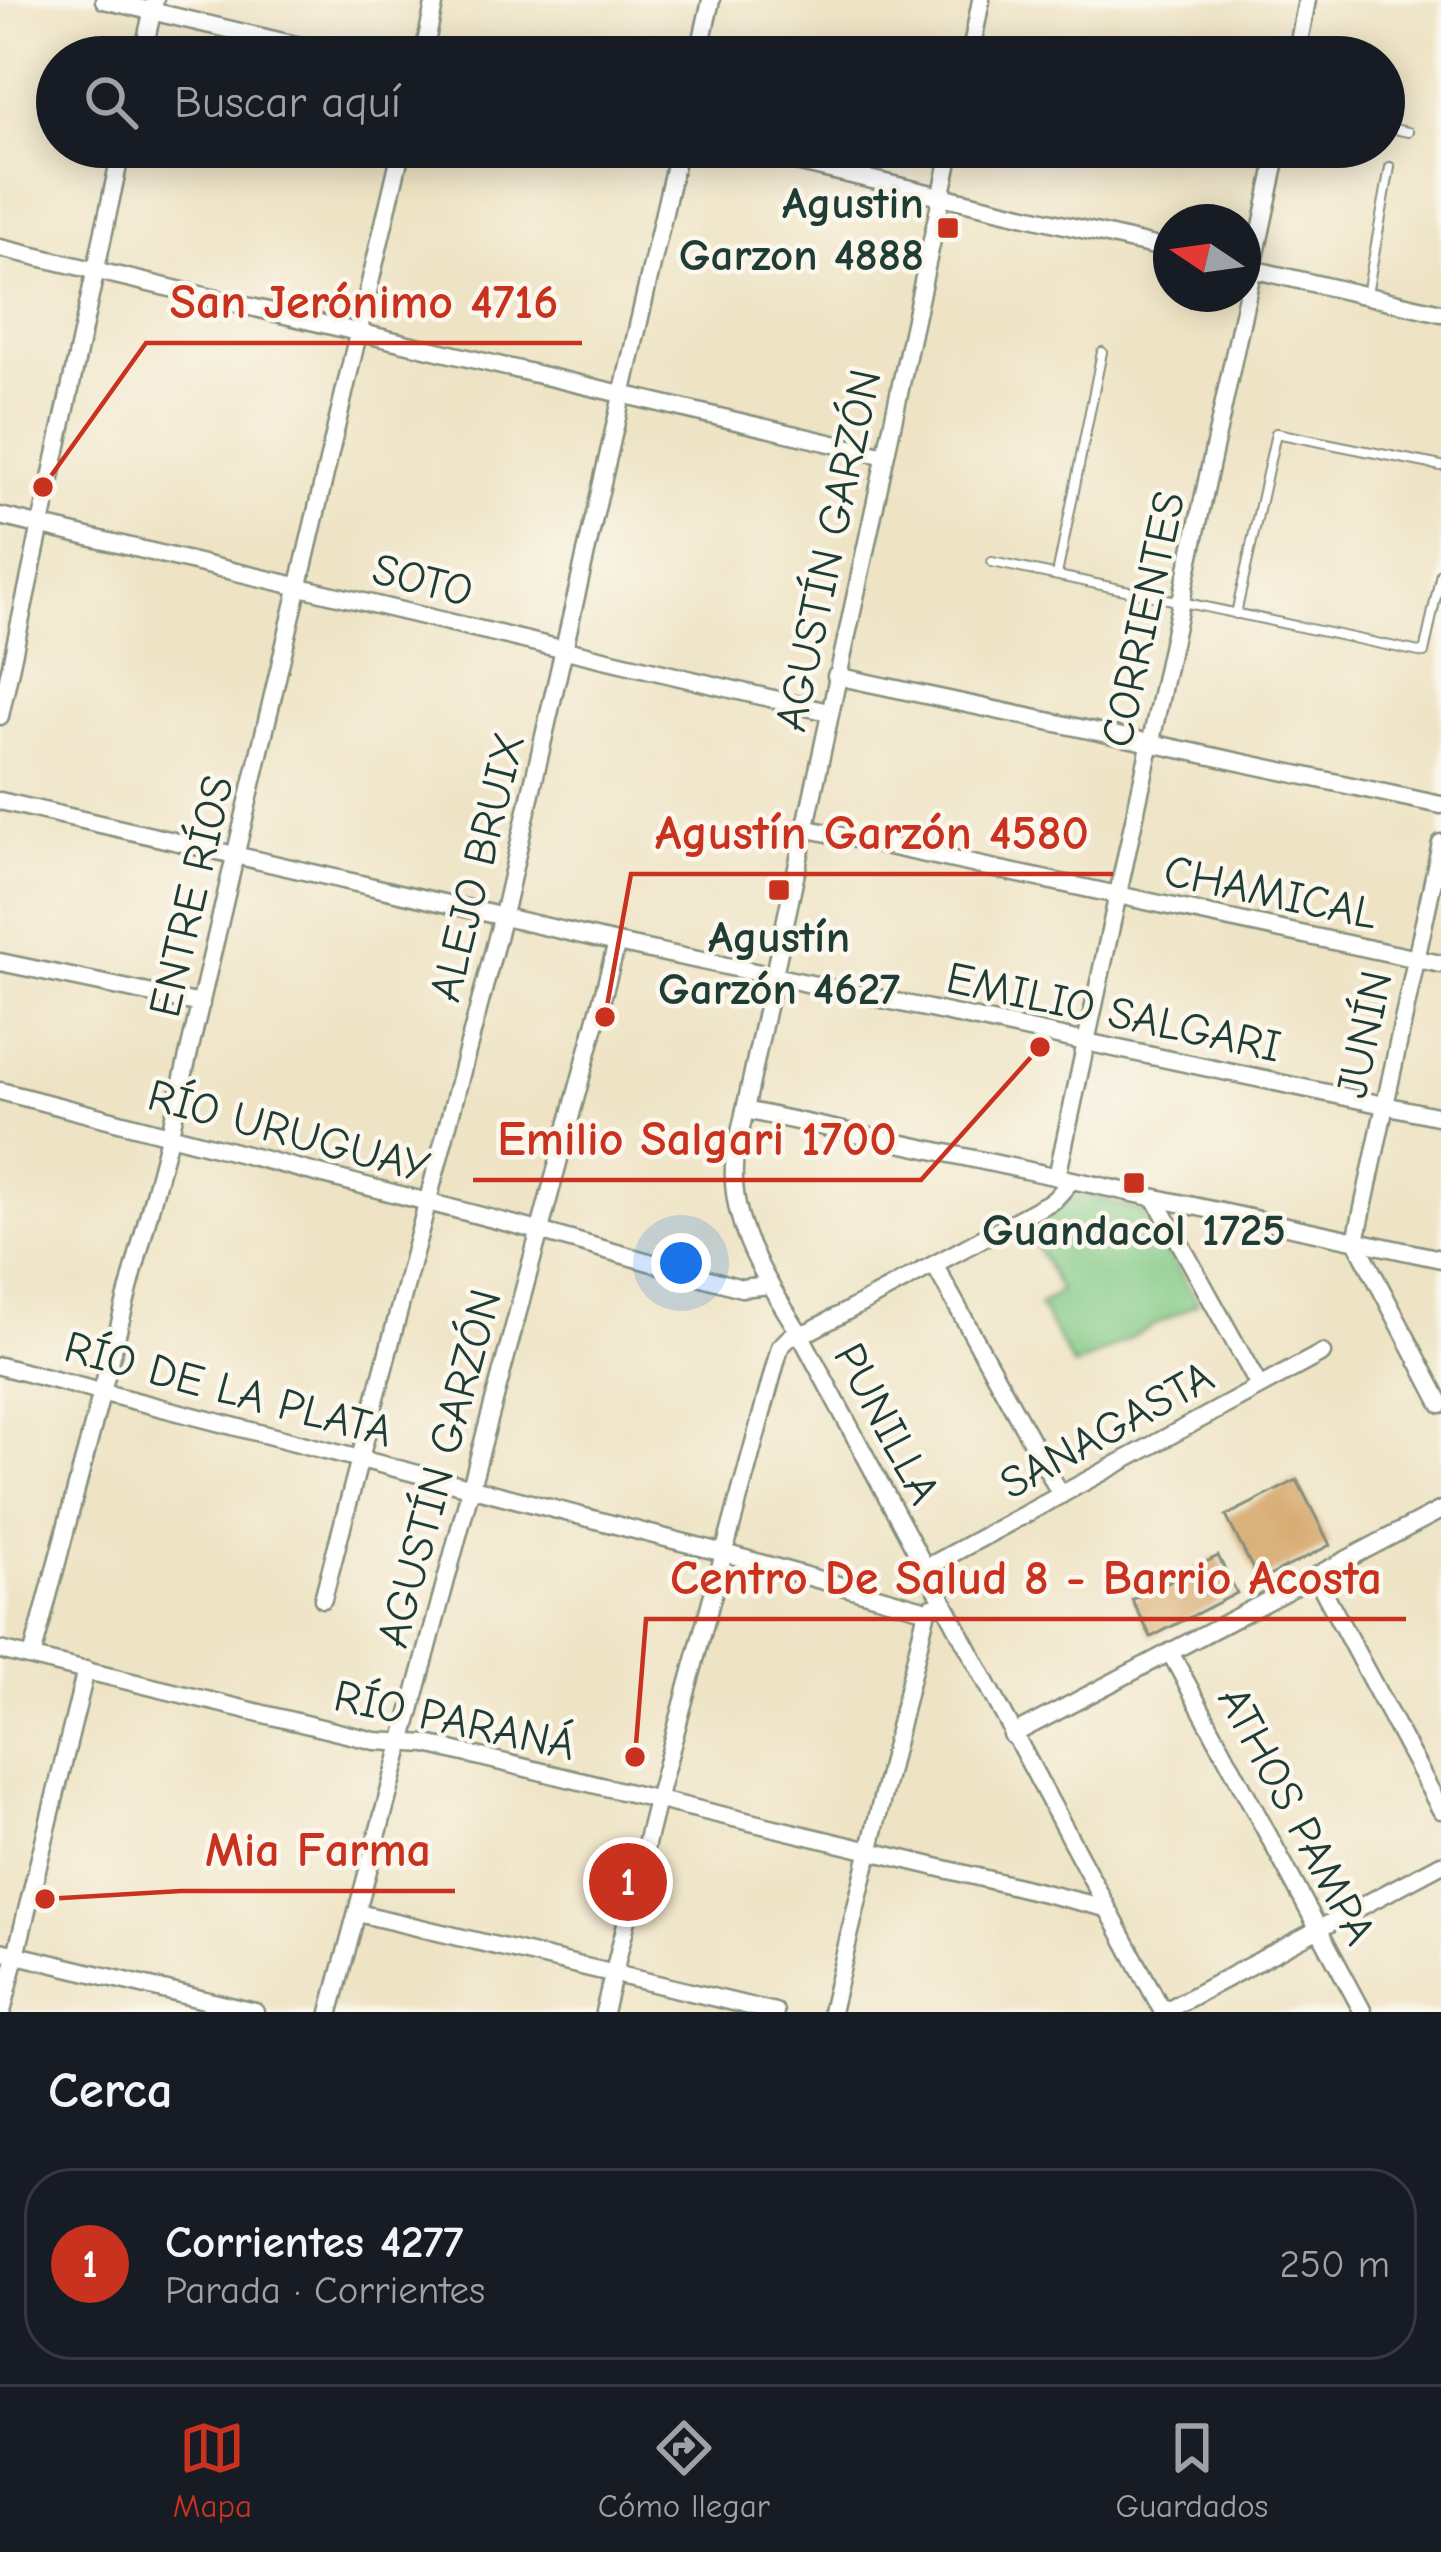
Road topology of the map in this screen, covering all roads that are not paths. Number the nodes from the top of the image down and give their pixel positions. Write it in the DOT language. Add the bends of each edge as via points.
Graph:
graph roads {
  1 [pos="104,0"];
  2 [pos="435,0"];
  3 [pos="711,0"];
  4 [pos="981,0"];
  5 [pos="1307,0"];
  6 [pos="154,6"];
  7 [pos="147,36"];
  8 [pos="268,36"];
  9 [pos="427,36"];
  10 [pos="703,36"];
  11 [pos="974,36"];
  12 [pos="1300,36"];
  13 [pos="1405,131"];
  14 [pos="1408,132"];
  15 [pos="117,168"];
  16 [pos="397,168"];
  17 [pos="674,168"];
  18 [pos="822,168"];
  19 [pos="948,168"];
  20 [pos="1274,168"];
  21 [pos="1390,168"];
  22 [pos="942,196"];
  23 [pos="1261,220"];
  24 [pos="1153,246"];
  25 [pos="0,248"];
  26 [pos="94,270"];
  27 [pos="1261,272"];
  28 [pos="1366,296"];
  29 [pos="1240,312"];
  30 [pos="1441,313"];
  31 [pos="358,333"];
  32 [pos="1102,352"];
  33 [pos="625,395"];
  34 [pos="885,456"];
  35 [pos="1441,466"];
  36 [pos="0,516"];
  37 [pos="43,526"];
  38 [pos="992,562"];
  39 [pos="1441,573"];
  40 [pos="1057,575"];
  41 [pos="298,586"];
  42 [pos="1182,602"];
  43 [pos="1236,614"];
  44 [pos="565,651"];
  45 [pos="836,676"];
  46 [pos="828,712"];
  47 [pos="0,716"];
  48 [pos="1151,743"];
  49 [pos="0,801"];
  50 [pos="1441,805"];
  51 [pos="804,828"];
  52 [pos="1441,843"];
  53 [pos="237,856"];
  54 [pos="1118,895"];
  55 [pos="502,915"];
  56 [pos="617,944"];
  57 [pos="1416,958"];
  58 [pos="0,962"];
  59 [pos="1441,964"];
  60 [pos="773,976"];
  61 [pos="201,1004"];
  62 [pos="1086,1042"];
  63 [pos="0,1091"];
  64 [pos="1385,1106"];
  65 [pos="745,1111"];
  66 [pos="1441,1118"];
  67 [pos="170,1137"];
  68 [pos="1064,1178"];
  69 [pos="1154,1198"];
  70 [pos="427,1204"];
  71 [pos="539,1231"];
  72 [pos="1356,1240"];
  73 [pos="1441,1259"];
  74 [pos="934,1266"];
  75 [pos="770,1285"];
  76 [pos="800,1334"];
  77 [pos="1322,1353"];
  78 [pos="0,1366"];
  79 [pos="1259,1386"];
  80 [pos="101,1393"];
  81 [pos="1441,1404"];
  82 [pos="359,1460"];
  83 [pos="470,1487"];
  84 [pos="1060,1495"];
  85 [pos="1441,1510"];
  86 [pos="724,1552"];
  87 [pos="924,1569"];
  88 [pos="1316,1577"];
  89 [pos="323,1599"];
  90 [pos="934,1605"];
  91 [pos="0,1650"];
  92 [pos="1169,1652"];
  93 [pos="32,1657"];
  94 [pos="86,1670"];
  95 [pos="1012,1735"];
  96 [pos="402,1742"];
  97 [pos="657,1799"];
  98 [pos="1441,1810"];
  99 [pos="869,1851"];
  100 [pos="1441,1864"];
  101 [pos="1106,1908"];
  102 [pos="358,1913"];
  103 [pos="1318,1929"];
  104 [pos="8,1953"];
  105 [pos="613,1976"];
  106 [pos="2,2012"];
  107 [pos="254,2012"];
  108 [pos="330,2012"];
  109 [pos="604,2012"];
  110 [pos="775,2012"];
  111 [pos="831,2012"];
  112 [pos="1163,2012"];
  113 [pos="1363,2012"];
  1 -- 6 [label="street"];
  2 -- 9 [label="street"];
  3 -- 10 [label="street"];
  4 -- 11 [label="street"];
  5 -- 12 [label="street"];
  6 -- 7 [label="street"];
  6 -- 8 [label="street"];
  13 -- 14 [label="lane"];
  15 -- 26 [label="street"];
  16 -- 31 [label="street, ENTRE RÍOS"];
  17 -- 33 [label="street, ALEJO BRUIX"];
  18 -- 22 [label="street"];
  19 -- 22 [label="street, AGUSTÍN GARZÓN"];
  20 -- 23 [label="street, CORRIENTES"];
  21 -- 28 [label="lane"];
  22 -- 24 [label="street"];
  22 -- 34 [label="street, AGUSTÍN GARZÓN"];
  25 -- 26 [label="street"];
  26 -- 31 [label="street"];
  26 -- 37 [label="street"];
  27 -- 28 [label="street"];
  28 -- 30 [label="street"];
  29 -- 42 [label="street, CORRIENTES"];
  31 -- 33 [label="street"];
  31 -- 41 [label="street, ENTRE RÍOS"];
  32 -- 40 [label="lane"];
  33 -- 34 [label="street"];
  33 -- 44 [label="street, ALEJO BRUIX"];
  34 -- 45 [label="street, AGUSTÍN GARZÓN"];
  35 -- 43 [label="lane" via="1276,433"];
  36 -- 37 [label="street, SOTO"];
  37 -- 41 [label="street, SOTO"];
  37 -- 47 [label="street"];
  38 -- 40 [label="lane"];
  39 -- 43 [label="lane" via="1424,653"];
  40 -- 42 [label="lane"];
  41 -- 44 [label="street, SOTO"];
  41 -- 53 [label="street, ENTRE RÍOS"];
  42 -- 43 [label="lane"];
  42 -- 48 [label="street, CORRIENTES"];
  44 -- 46 [label="street, SOTO"];
  44 -- 55 [label="street, ALEJO BRUIX"];
  45 -- 46 [label="street, AGUSTÍN GARZÓN"];
  45 -- 48 [label="street"];
  46 -- 51 [label="street, AGUSTÍN GARZÓN"];
  48 -- 50 [label="street"];
  48 -- 54 [label="street, CORRIENTES"];
  49 -- 53 [label="street, EMILIO SALGARI"];
  51 -- 54 [label="street, CHAMICAL"];
  51 -- 60 [label="street, AGUSTÍN GARZÓN"];
  52 -- 57 [label="street, JUNÍN"];
  53 -- 55 [label="street, EMILIO SALGARI"];
  53 -- 61 [label="street, ENTRE RÍOS"];
  54 -- 57 [label="street, CHAMICAL"];
  54 -- 62 [label="street, CORRIENTES"];
  55 -- 56 [label="street, EMILIO SALGARI"];
  55 -- 70 [label="street, ALEJO BRUIX"];
  56 -- 60 [label="street, EMILIO SALGARI"];
  56 -- 71 [label="street, AGUSTÍN GARZÓN"];
  57 -- 59 [label="street, CHAMICAL"];
  57 -- 64 [label="street, JUNÍN"];
  58 -- 61 [label="street"];
  60 -- 62 [label="street, EMILIO SALGARI"];
  60 -- 65 [label="street, AGUSTÍN GARZÓN"];
  61 -- 67 [label="street, ENTRE RÍOS"];
  62 -- 64 [label="street, EMILIO SALGARI"];
  62 -- 68 [label="street, CORRIENTES"];
  63 -- 67 [label="street, RÍO URUGUAY"];
  64 -- 66 [label="street, EMILIO SALGARI"];
  64 -- 72 [label="street, JUNÍN"];
  65 -- 68 [label="street"];
  65 -- 75 [label="street, PUNILLA" via="734,1193"];
  67 -- 70 [label="street, RÍO URUGUAY"];
  67 -- 80 [label="street, ENTRE RÍOS"];
  68 -- 69 [label="street"];
  68 -- 74 [label="street" via="1054,1200"];
  69 -- 72 [label="street"];
  69 -- 79 [label="street"];
  70 -- 71 [label="street, RÍO URUGUAY"];
  70 -- 82 [label="street, ALEJO BRUIX"];
  71 -- 75 [label="street, RÍO URUGUAY" via="741,1288"];
  71 -- 83 [label="street, AGUSTÍN GARZÓN"];
  72 -- 73 [label="street"];
  72 -- 81 [label="street"];
  74 -- 76 [label="street"];
  74 -- 84 [label="street"];
  75 -- 76 [label="street, PUNILLA"];
  76 -- 86 [label="street" via="780,1347"];
  76 -- 87 [label="street, PUNILLA"];
  77 -- 79 [label="street, SANAGASTA"];
  78 -- 80 [label="street, RÍO DE LA PLATA"];
  79 -- 84 [label="street, SANAGASTA"];
  80 -- 82 [label="street, RÍO DE LA PLATA"];
  80 -- 93 [label="street, ENTRE RÍOS"];
  82 -- 83 [label="street, RÍO DE LA PLATA"];
  82 -- 89 [label="street, ALEJO BRUIX"];
  83 -- 86 [label="street, RÍO DE LA PLATA"];
  83 -- 96 [label="street, AGUSTÍN GARZÓN"];
  84 -- 87 [label="street, SANAGASTA"];
  85 -- 88 [label="street"];
  86 -- 90 [label="street, RÍO DE LA PLATA"];
  86 -- 97 [label="street"];
  87 -- 90 [label="street, PUNILLA"];
  88 -- 92 [label="street"];
  88 -- 98 [label="street"];
  90 -- 95 [label="street, PUNILLA"];
  90 -- 99 [label="street"];
  91 -- 93 [label="street, RÍO PARANÁ"];
  92 -- 95 [label="street"];
  92 -- 103 [label="street, ATHOS PAMPA"];
  93 -- 94 [label="street, RÍO PARANÁ"];
  94 -- 96 [label="street, RÍO PARANÁ"];
  94 -- 104 [label="street"];
  95 -- 101 [label="street, PUNILLA"];
  96 -- 97 [label="street, RÍO PARANÁ"];
  96 -- 102 [label="street, AGUSTÍN GARZÓN"];
  97 -- 99 [label="street, RÍO PARANÁ"];
  97 -- 105 [label="street"];
  99 -- 101 [label="street, RÍO PARANÁ"];
  99 -- 111 [label="street"];
  100 -- 103 [label="street"];
  101 -- 112 [label="street, PUNILLA"];
  102 -- 105 [label="street"];
  102 -- 108 [label="street, AGUSTÍN GARZÓN"];
  103 -- 112 [label="street"];
  103 -- 113 [label="street, ATHOS PAMPA"];
  104 -- 106 [label="street"];
  104 -- 107 [label="street"];
  105 -- 109 [label="street"];
  105 -- 110 [label="street"];
}
